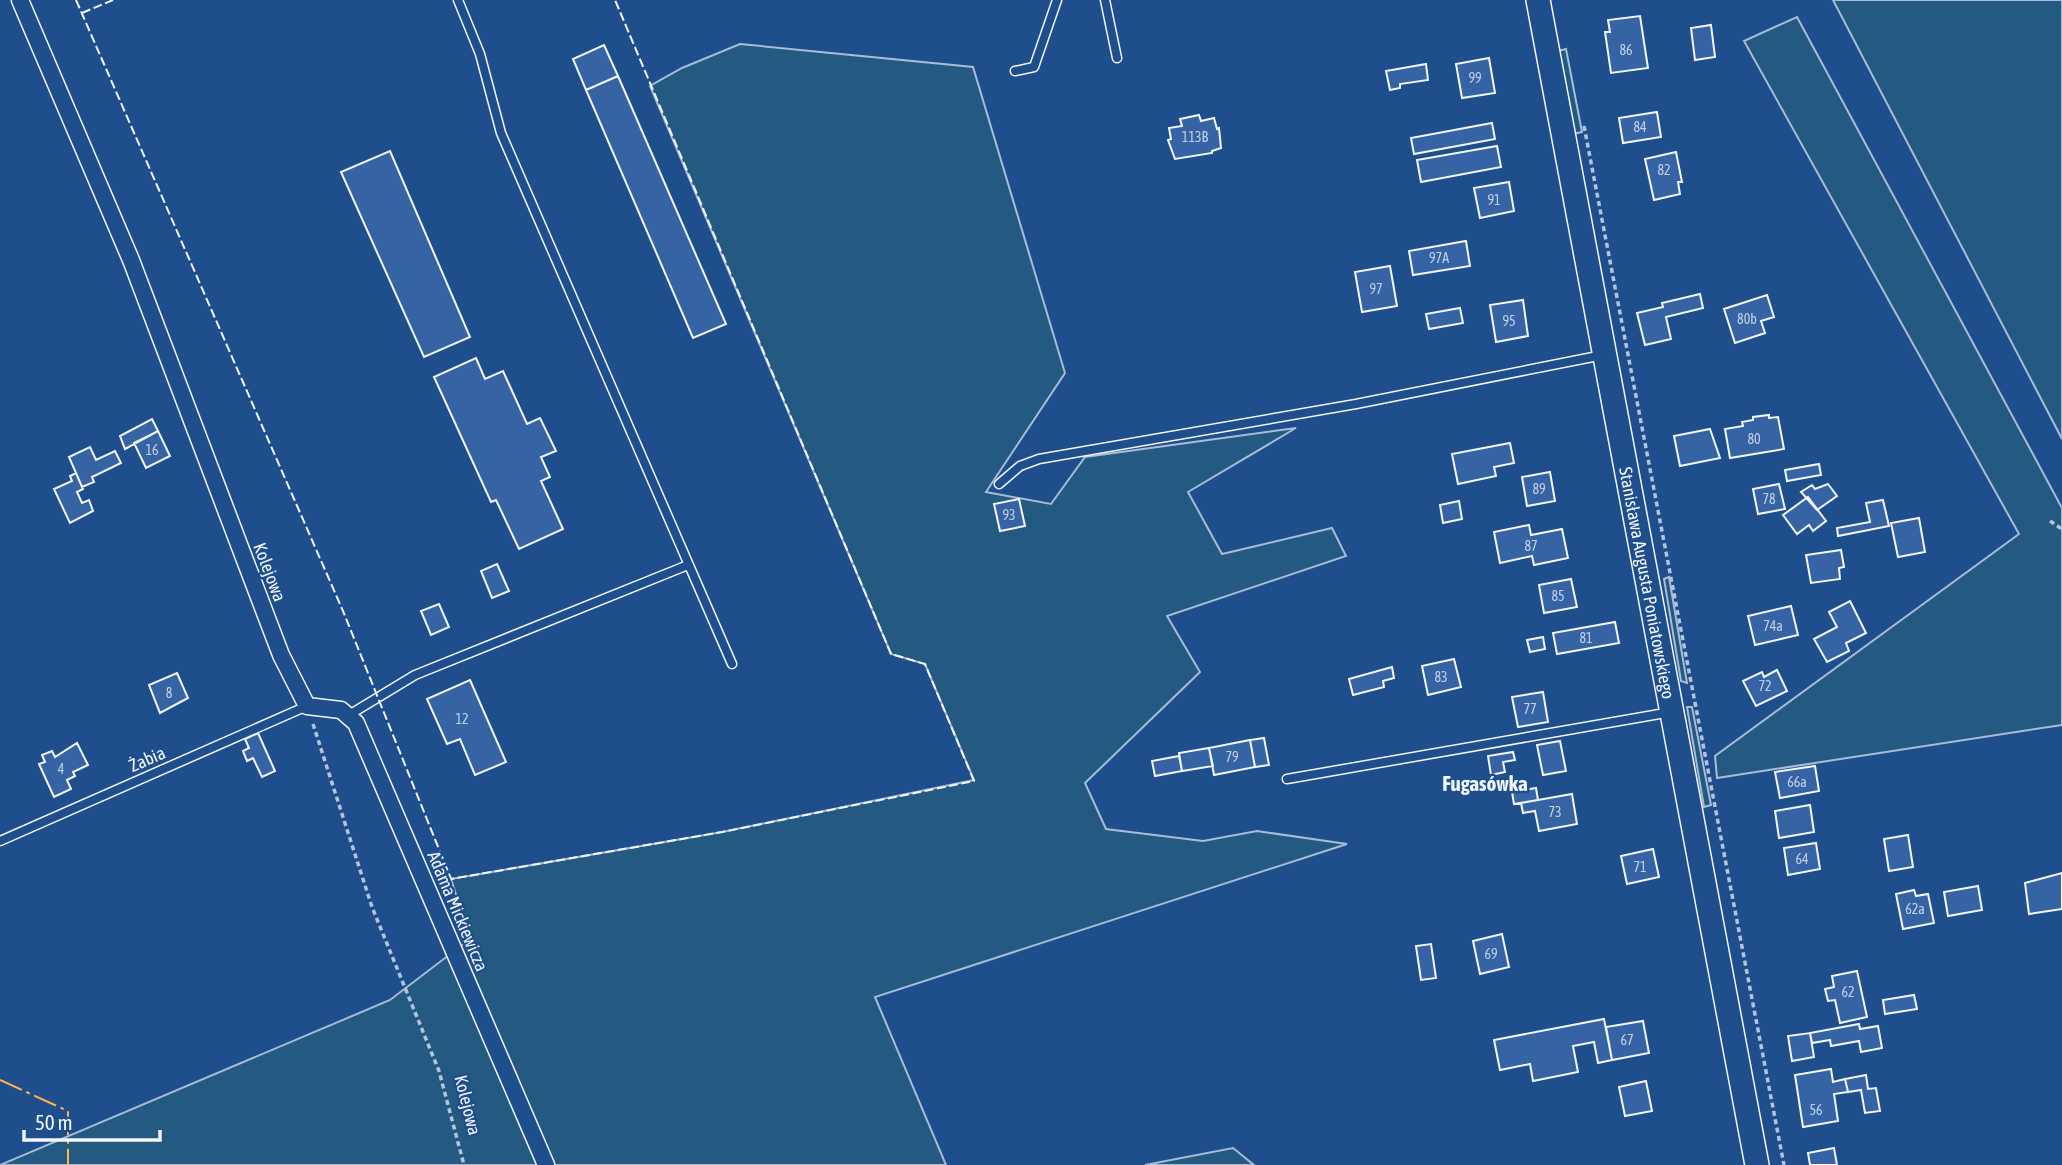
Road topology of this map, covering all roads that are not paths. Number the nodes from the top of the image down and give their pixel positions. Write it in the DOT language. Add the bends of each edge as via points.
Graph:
graph roads {
  1 [pos="20,0"];
  2 [pos="458,0"];
  3 [pos="1057,0"];
  4 [pos="1105,0"];
  5 [pos="1538,0"];
  6 [pos="1117,58"];
  7 [pos="1015,71"];
  8 [pos="1603,355"];
  9 [pos="999,484"];
  10 [pos="688,565"];
  11 [pos="732,664"];
  12 [pos="307,706"];
  13 [pos="1671,712"];
  14 [pos="349,715"];
  15 [pos="1287,779"];
  16 [pos="0,841"];
  17 [pos="545,1165"];
  18 [pos="1757,1165"];
  1 -- 12 [label="street, Kolejowa" via="131,260 281,655"];
  2 -- 10 [label="lane" via="480,54 501,133"];
  3 -- 7 [label="lane" via="1034,67"];
  4 -- 6 [label="lane"];
  5 -- 8 [label="main road, Stanisława Augusta Poniatowskiego"];
  8 -- 9 [label="lane" via="1039,459 1020,466"];
  8 -- 13 [label="main road, Stanisława Augusta Poniatowskiego"];
  10 -- 11 [label="lane"];
  10 -- 14 [label="lane" via="415,675"];
  12 -- 14 [label="street"];
  12 -- 16 [label="lane, Żabia"];
  13 -- 15 [label="lane"];
  13 -- 18 [label="main road, Stanisława Augusta Poniatowskiego"];
  14 -- 17 [label="street, Adama Mickiewicza" via="361,733"];
}
